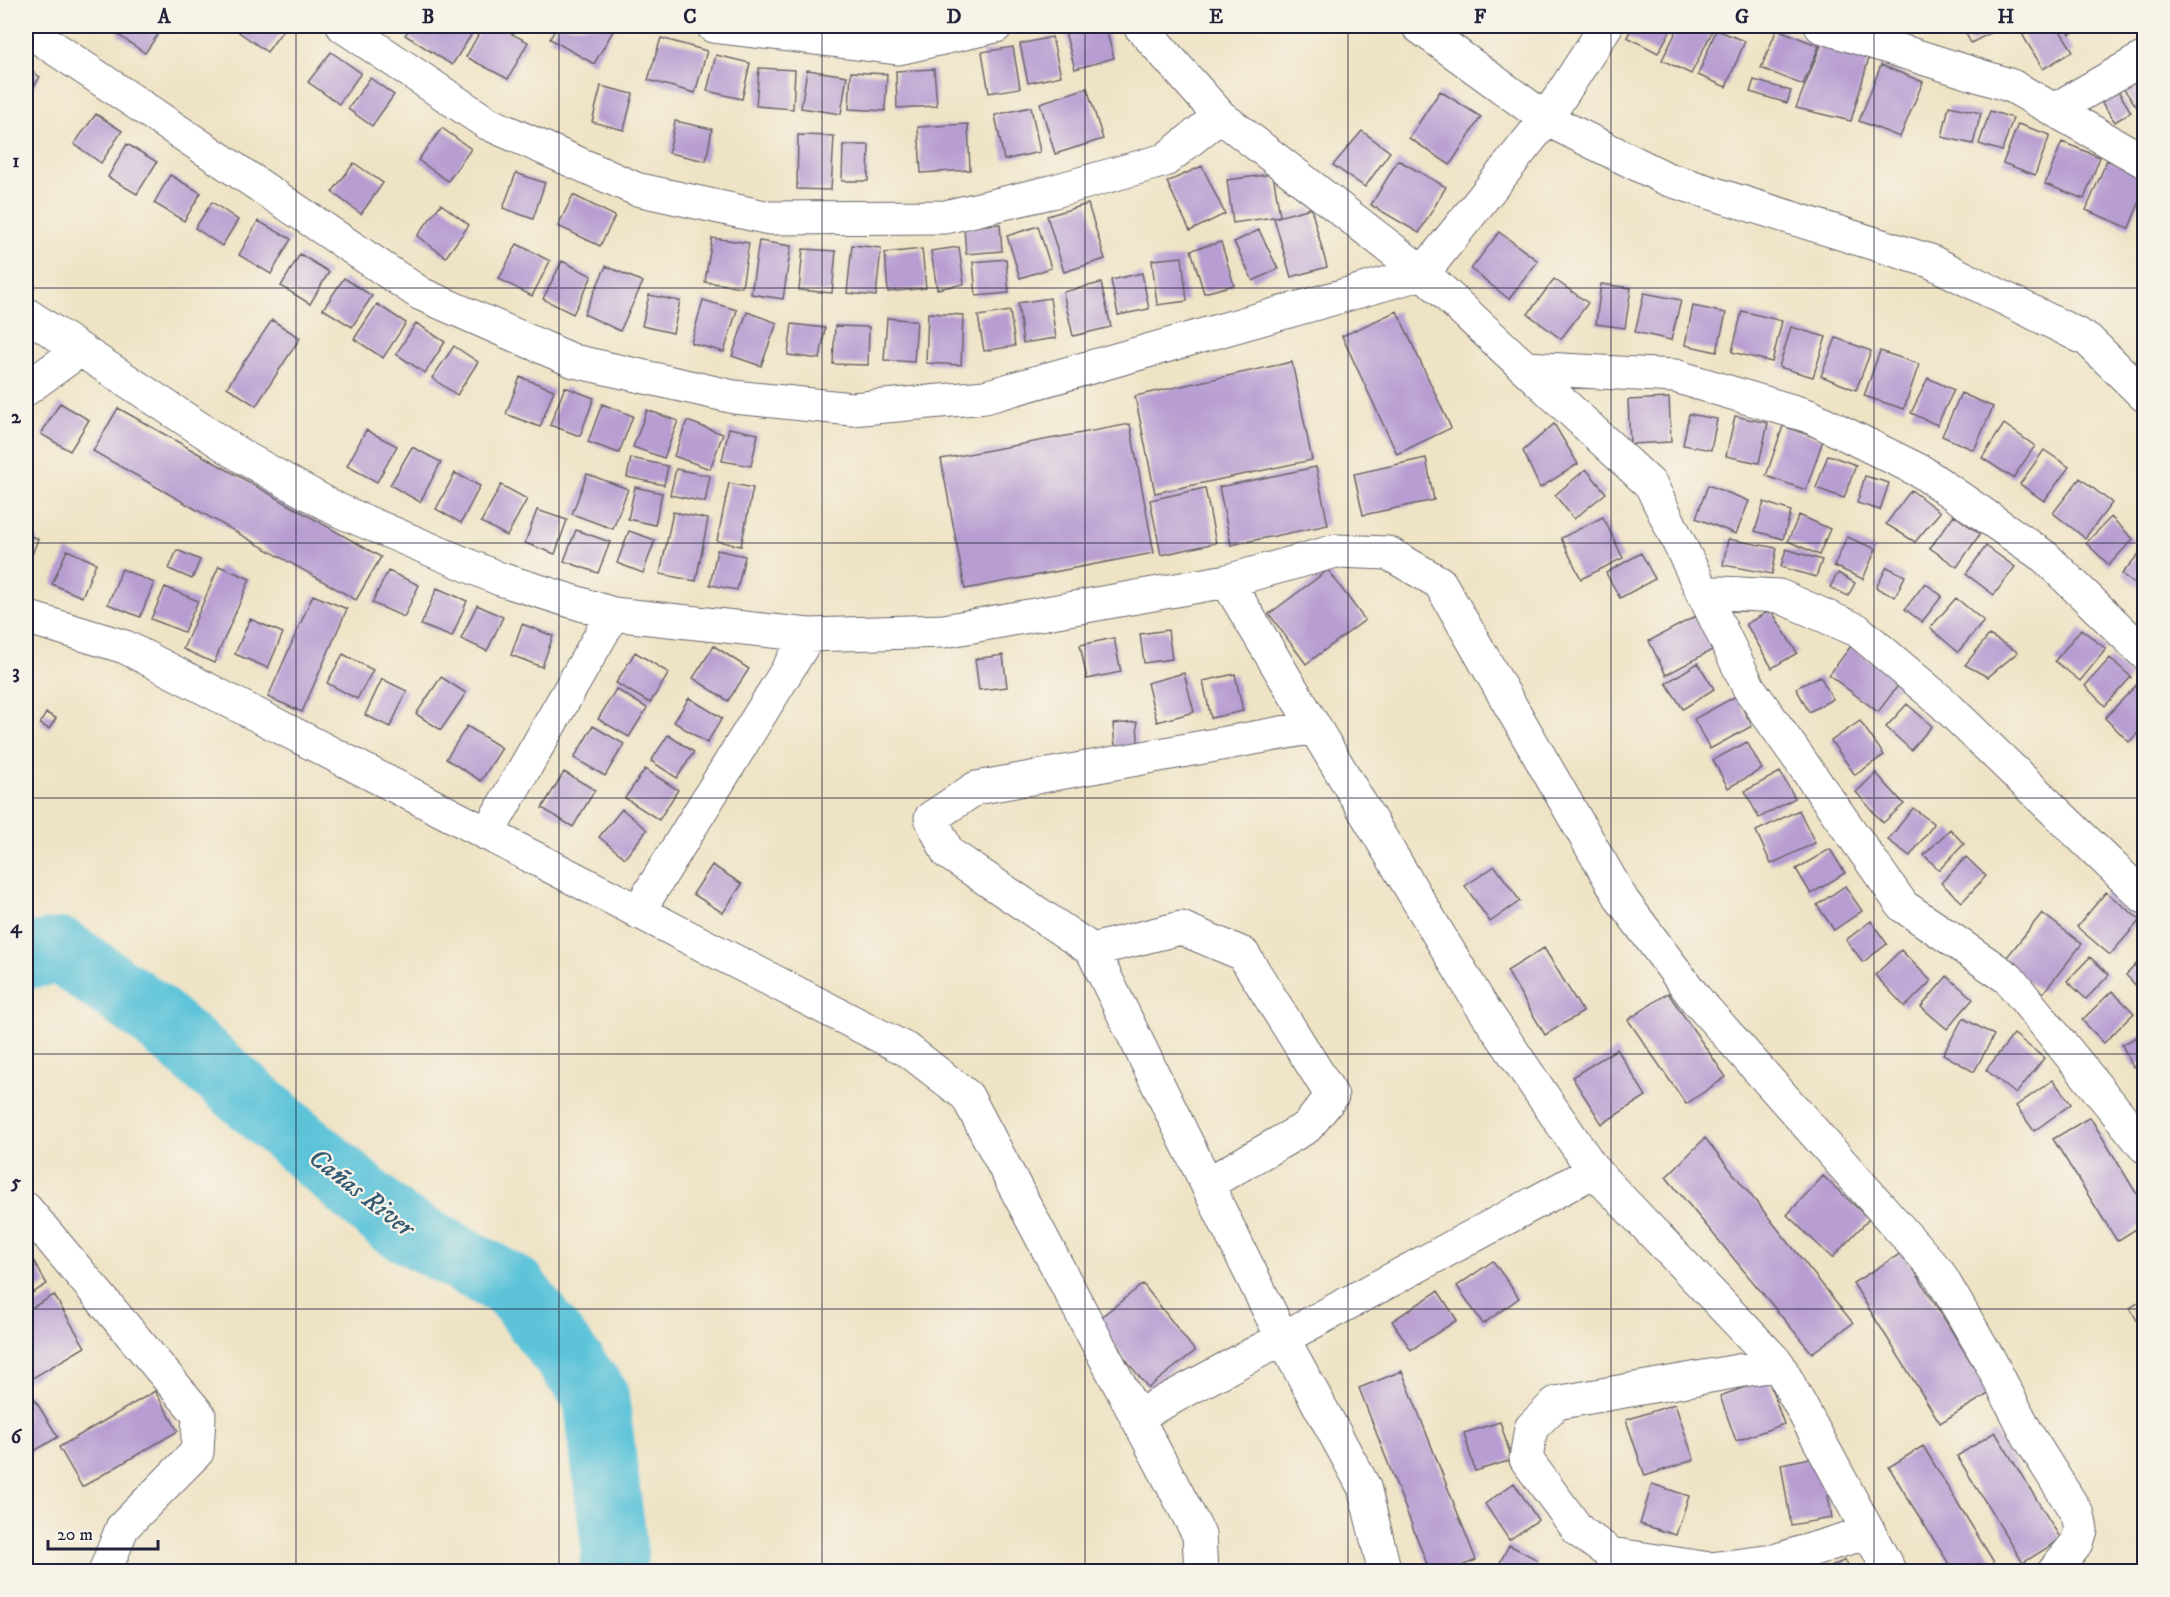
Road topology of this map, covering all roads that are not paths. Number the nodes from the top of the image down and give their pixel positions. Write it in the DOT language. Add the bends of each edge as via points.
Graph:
graph roads {
  1 [pos="346,26"];
  2 [pos="713,26"];
  3 [pos="996,26"];
  4 [pos="1140,26"];
  5 [pos="1418,26"];
  6 [pos="1606,26"];
  7 [pos="1833,27"];
  8 [pos="26,29"];
  9 [pos="892,37"];
  10 [pos="2145,58"];
  11 [pos="2054,110"];
  12 [pos="1220,116"];
  13 [pos="1546,119"];
  14 [pos="2145,161"];
  15 [pos="1423,273"];
  16 [pos="26,314"];
  17 [pos="80,350"];
  18 [pos="1525,368"];
  19 [pos="26,389"];
  20 [pos="2145,395"];
  21 [pos="1227,581"];
  22 [pos="1702,592"];
  23 [pos="613,614"];
  24 [pos="26,617"];
  25 [pos="809,635"];
  26 [pos="2145,653"];
  27 [pos="1315,727"];
  28 [pos="487,834"];
  29 [pos="2145,897"];
  30 [pos="638,912"];
  31 [pos="1092,950"];
  32 [pos="2145,1146"];
  33 [pos="1594,1171"];
  34 [pos="1207,1184"];
  35 [pos="26,1209"];
  36 [pos="1282,1337"];
  37 [pos="1778,1364"];
  38 [pos="1136,1416"];
  39 [pos="1869,1532"];
  40 [pos="105,1572"];
  41 [pos="1201,1572"];
  42 [pos="1385,1572"];
  43 [pos="1890,1572"];
  44 [pos="2053,1572"];
  1 -- 12 [label="street" via="487,123 636,189 770,218 945,218 1165,160"];
  2 -- 9 [label="street"];
  3 -- 9 [label="street"];
  4 -- 12 [label="street"];
  5 -- 13 [label="street"];
  6 -- 13 [label="street"];
  7 -- 11 [label="street" via="2012,86"];
  8 -- 15 [label="street" via="421,294 574,361 734,397 852,409 985,397"];
  10 -- 11 [label="street"];
  11 -- 14 [label="street"];
  12 -- 15 [label="street"];
  13 -- 15 [label="street"];
  13 -- 20 [label="street" via="1666,179 1930,261 2088,340"];
  15 -- 18 [label="street"];
  16 -- 17 [label="street"];
  17 -- 19 [label="street"];
  17 -- 23 [label="street" via="243,457 338,510 500,579"];
  18 -- 22 [label="street" via="1651,485"];
  18 -- 26 [label="street" via="1676,375 1809,416 1922,472 2045,557"];
  21 -- 25 [label="street" via="944,631"];
  21 -- 27 [label="street"];
  21 -- 44 [label="street" via="1336,551 1388,553 1440,583 1622,900 1695,998 1938,1272 2029,1437 2078,1515 2081,1530 2077,1543"];
  22 -- 29 [label="street" via="1779,596 1857,630 1942,702"];
  22 -- 32 [label="street" via="1749,688 1903,906 2007,978"];
  23 -- 25 [label="street"];
  23 -- 28 [label="street"];
  24 -- 28 [label="street" via="125,647"];
  25 -- 30 [label="street"];
  27 -- 31 [label="street" via="976,788 931,818 948,853"];
  27 -- 33 [label="street" via="1479,1002"];
  28 -- 30 [label="street"];
  30 -- 38 [label="street" via="909,1052 967,1096"];
  31 -- 34 [label="street"];
  31 -- 34 [label="street" via="1181,928 1243,954 1332,1096 1307,1127"];
  33 -- 36 [label="street"];
  33 -- 37 [label="street"];
  34 -- 36 [label="street"];
  35 -- 40 [label="street" via="199,1415 197,1452 122,1528"];
  36 -- 38 [label="street"];
  36 -- 42 [label="street" via="1364,1487"];
  37 -- 39 [label="street"];
  37 -- 39 [label="street" via="1556,1403 1531,1428 1526,1459 1579,1531 1611,1554 1710,1569 1774,1561"];
  38 -- 41 [label="street" via="1199,1535"];
  39 -- 43 [label="street"];
}
